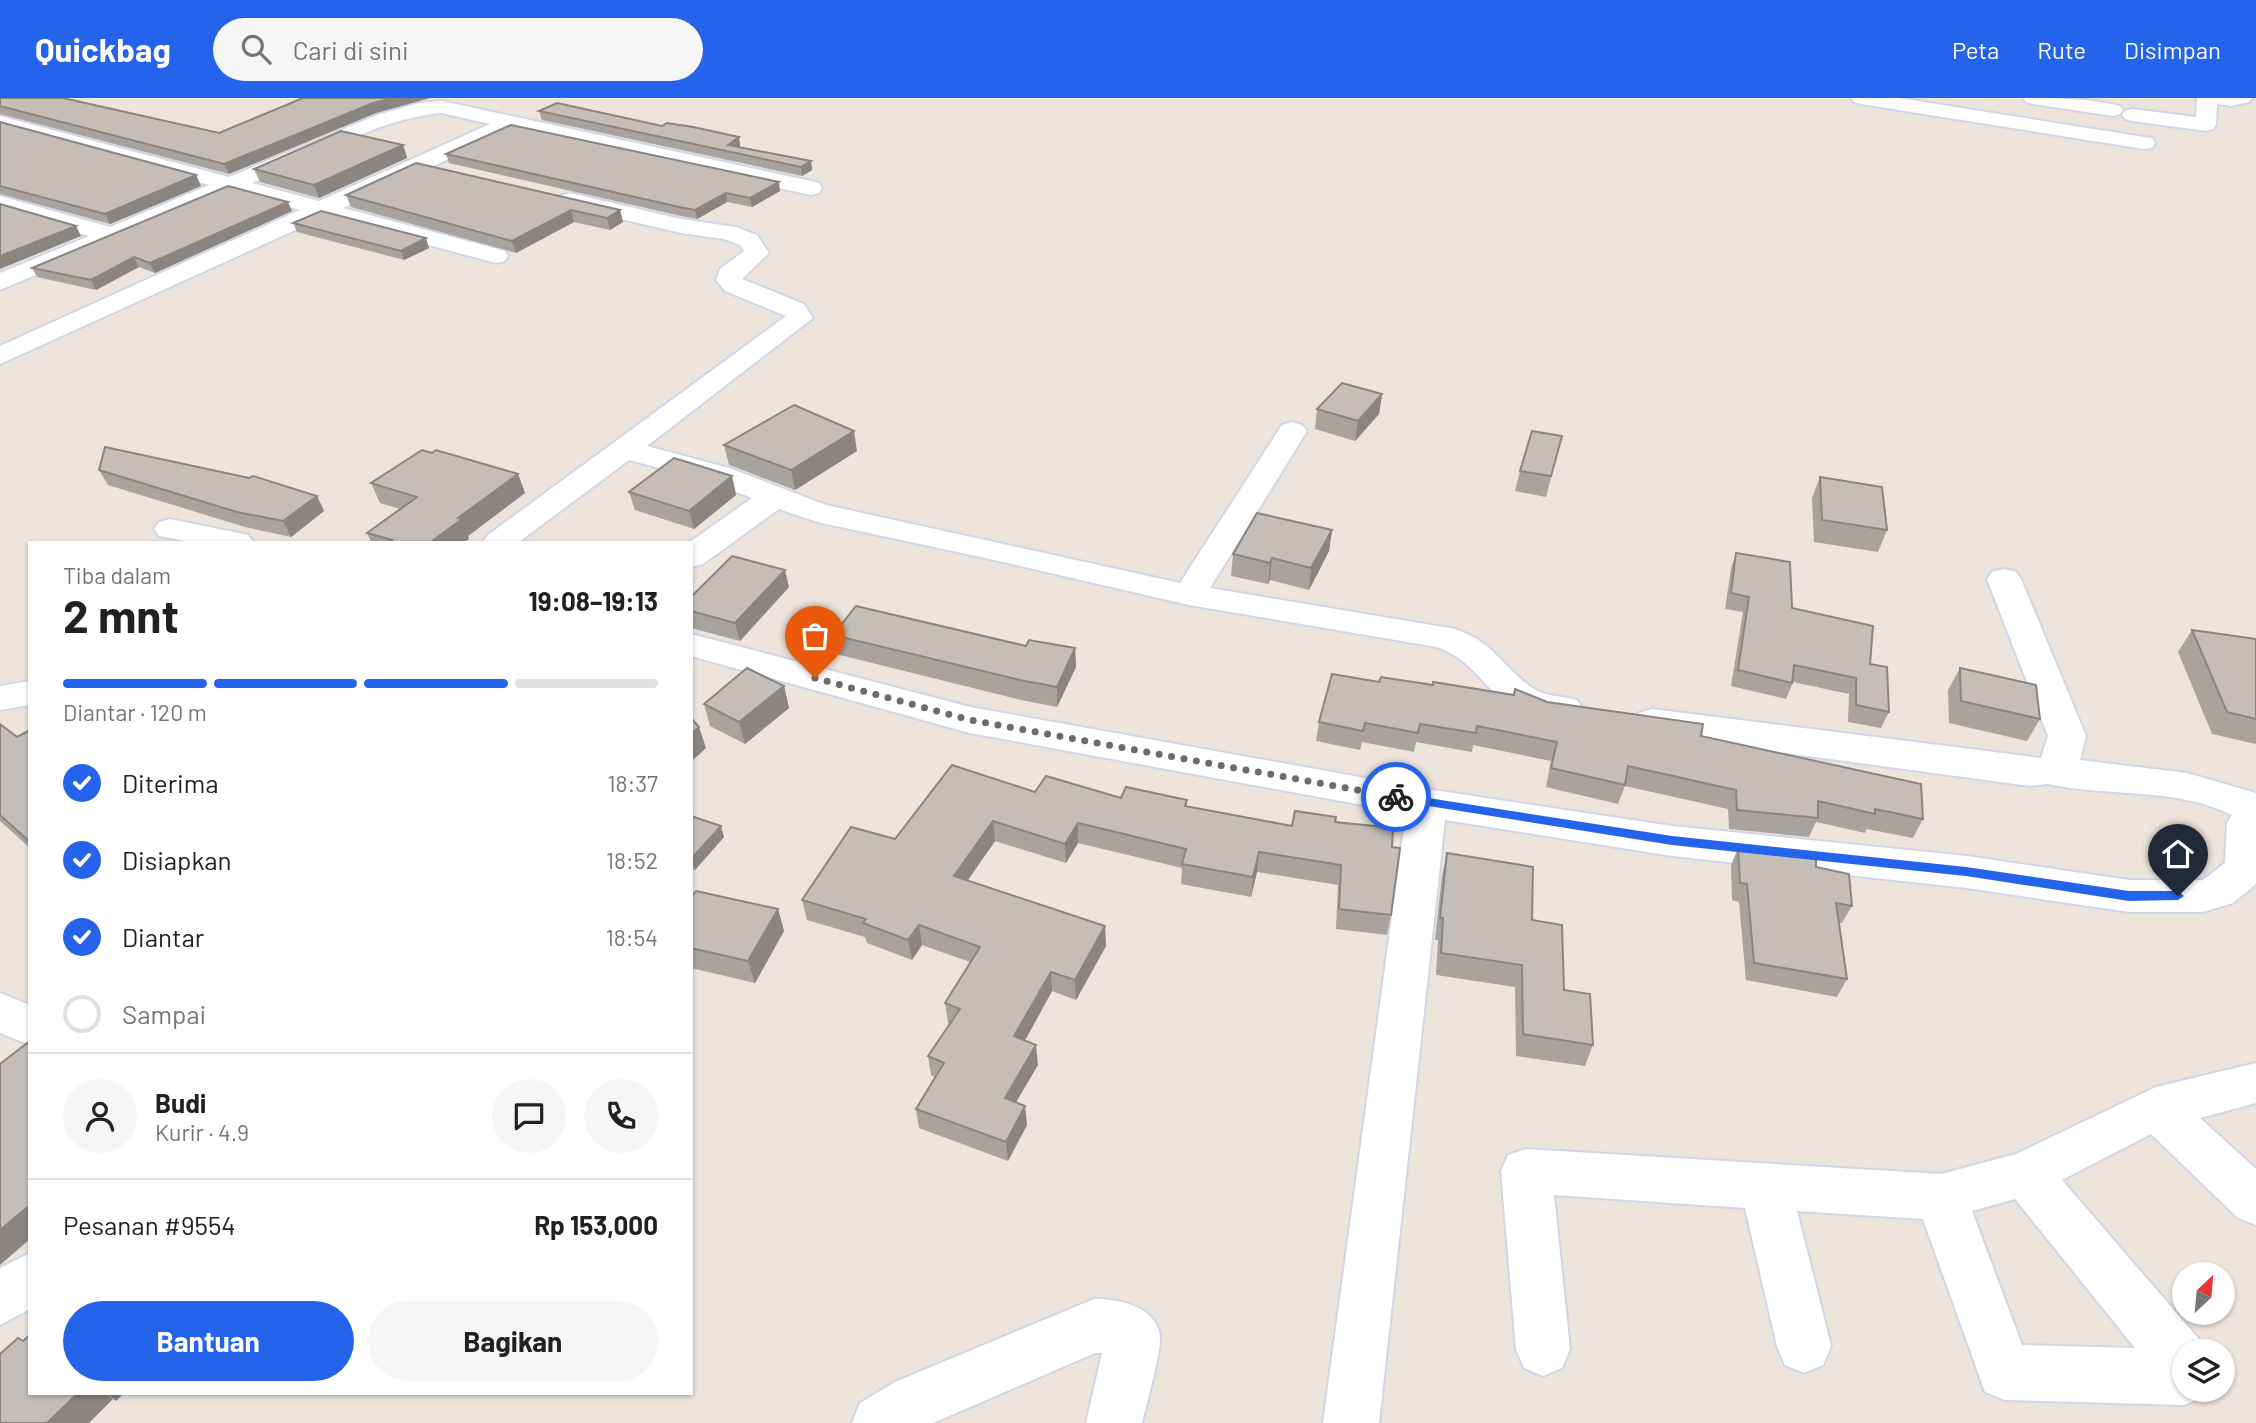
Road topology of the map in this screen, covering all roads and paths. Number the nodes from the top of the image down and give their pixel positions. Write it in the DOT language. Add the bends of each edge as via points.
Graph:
graph roads {
  1 [pos="1865,98"];
  2 [pos="2033,98"];
  3 [pos="2207,98"];
  4 [pos="2216,98"];
  5 [pos="2242,98"];
  6 [pos="510,112"];
  7 [pos="1857,121"];
  8 [pos="4,126"];
  9 [pos="2144,143"];
  10 [pos="418,165"];
  11 [pos="457,174"];
  12 [pos="230,184"];
  13 [pos="811,188"];
  14 [pos="549,195"];
  15 [pos="0,203"];
  16 [pos="318,209"];
  17 [pos="112,235"];
  18 [pos="496,256"];
  19 [pos="0,282"];
  20 [pos="0,356"];
  21 [pos="1292,431"];
  22 [pos="625,448"];
  23 [pos="775,497"];
  24 [pos="170,529"];
  25 [pos="232,541"];
  26 [pos="500,541"];
  27 [pos="693,555"];
  28 [pos="2004,579"];
  29 [pos="1189,595"];
  30 [pos="693,646"];
  31 [pos="28,693"];
  32 [pos="0,698"];
  33 [pos="2051,771"];
  34 [pos="1427,803"];
  35 [pos="2256,810"];
  36 [pos="2256,817"];
  37 [pos="0,1012"];
  38 [pos="28,1025"];
  39 [pos="2256,1083"];
  40 [pos="2156,1108"];
  41 [pos="2025,1174"];
  42 [pos="1766,1186"];
  43 [pos="1941,1197"];
  44 [pos="2256,1202"];
  45 [pos="28,1279"];
  46 [pos="0,1298"];
  47 [pos="1804,1346"];
  48 [pos="1543,1349"];
  49 [pos="2172,1351"];
  50 [pos="2172,1377"];
  51 [pos="880,1423"];
  52 [pos="1114,1423"];
  53 [pos="1352,1423"];
  1 -- 7 [label="street"];
  1 -- 9 [label="street"];
  2 -- 3 [label="street" via="2206,125"];
  4 -- 5 [label="street"];
  6 -- 10 [label="street"];
  6 -- 12 [label="street" via="480,115 442,107 418,109"];
  6 -- 13 [label="street"];
  8 -- 12 [label="street"];
  10 -- 11 [label="street"];
  10 -- 16 [label="street"];
  12 -- 16 [label="street"];
  12 -- 17 [label="street"];
  14 -- 22 [label="street" via="749,240 757,253 729,274 729,280 746,292 795,310 800,318"];
  15 -- 17 [label="street"];
  16 -- 18 [label="street"];
  16 -- 20 [label="street"];
  17 -- 19 [label="street"];
  21 -- 29 [label="street"];
  22 -- 23 [label="street" via="718,474"];
  22 -- 26 [label="street"];
  23 -- 27 [label="street"];
  23 -- 29 [label="street" via="817,513"];
  24 -- 25 [label="street"];
  28 -- 33 [label="street" via="2067,736 2062,762"];
  29 -- 33 [label="street" via="1462,642 1477,651 1524,699 1542,706 1901,757"];
  30 -- 34 [label="street" via="970,720"];
  31 -- 32 [label="street"];
  33 -- 35 [label="street" via="2201,790 2240,800"];
  34 -- 36 [label="street" via="1672,841 1966,872 2129,896 2218,892 2246,868 2247,823"];
  34 -- 53 [label="street"];
  37 -- 38 [label="street"];
  39 -- 40 [label="street"];
  40 -- 41 [label="street"];
  40 -- 44 [label="street"];
  41 -- 43 [label="street"];
  41 -- 49 [label="street"];
  42 -- 43 [label="street"];
  42 -- 47 [label="street"];
  42 -- 48 [label="street" via="1526,1171"];
  43 -- 50 [label="street" via="2006,1372"];
  45 -- 46 [label="street"];
  51 -- 52 [label="street" via="915,1402 1094,1326 1117,1326 1133,1337"];
}
